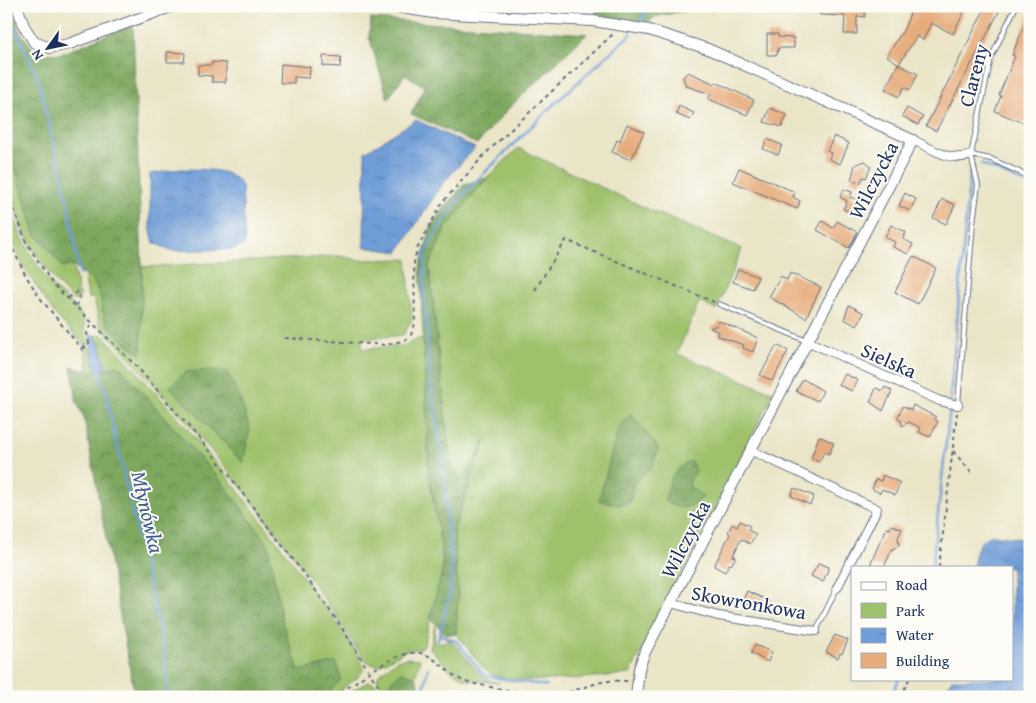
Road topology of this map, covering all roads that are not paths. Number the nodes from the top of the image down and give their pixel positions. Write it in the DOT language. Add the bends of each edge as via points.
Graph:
graph roads {
  1 [pos="17,6"];
  2 [pos="173,6"];
  3 [pos="390,6"];
  4 [pos="1016,6"];
  5 [pos="913,140"];
  6 [pos="971,155"];
  7 [pos="1030,177"];
  8 [pos="719,304"];
  9 [pos="807,341"];
  10 [pos="958,406"];
  11 [pos="750,450"];
  12 [pos="837,588"];
  13 [pos="671,604"];
  14 [pos="816,630"];
  15 [pos="636,697"];
  1 -- 2 [label="street" via="34,42 50,48"];
  3 -- 5 [label="street, Wilczycka" via="433,13 619,24 666,35 708,49"];
  4 -- 6 [label="lane, Clareny" via="991,58"];
  5 -- 6 [label="street" via="952,158"];
  5 -- 9 [label="street, Wilczycka"];
  6 -- 7 [label="lane"];
  6 -- 10 [label="lane" via="978,184"];
  8 -- 9 [label="lane"];
  9 -- 10 [label="street, Sielska" via="940,402"];
  9 -- 11 [label="street, Wilczycka"];
  11 -- 12 [label="street, Skowronkowa" via="876,509"];
  11 -- 13 [label="street, Wilczycka"];
  12 -- 14 [label="lane, Skowronkowa"];
  13 -- 14 [label="street, Skowronkowa" via="718,616"];
  13 -- 15 [label="street, Wilczycka" via="644,654 636,681"];
}
